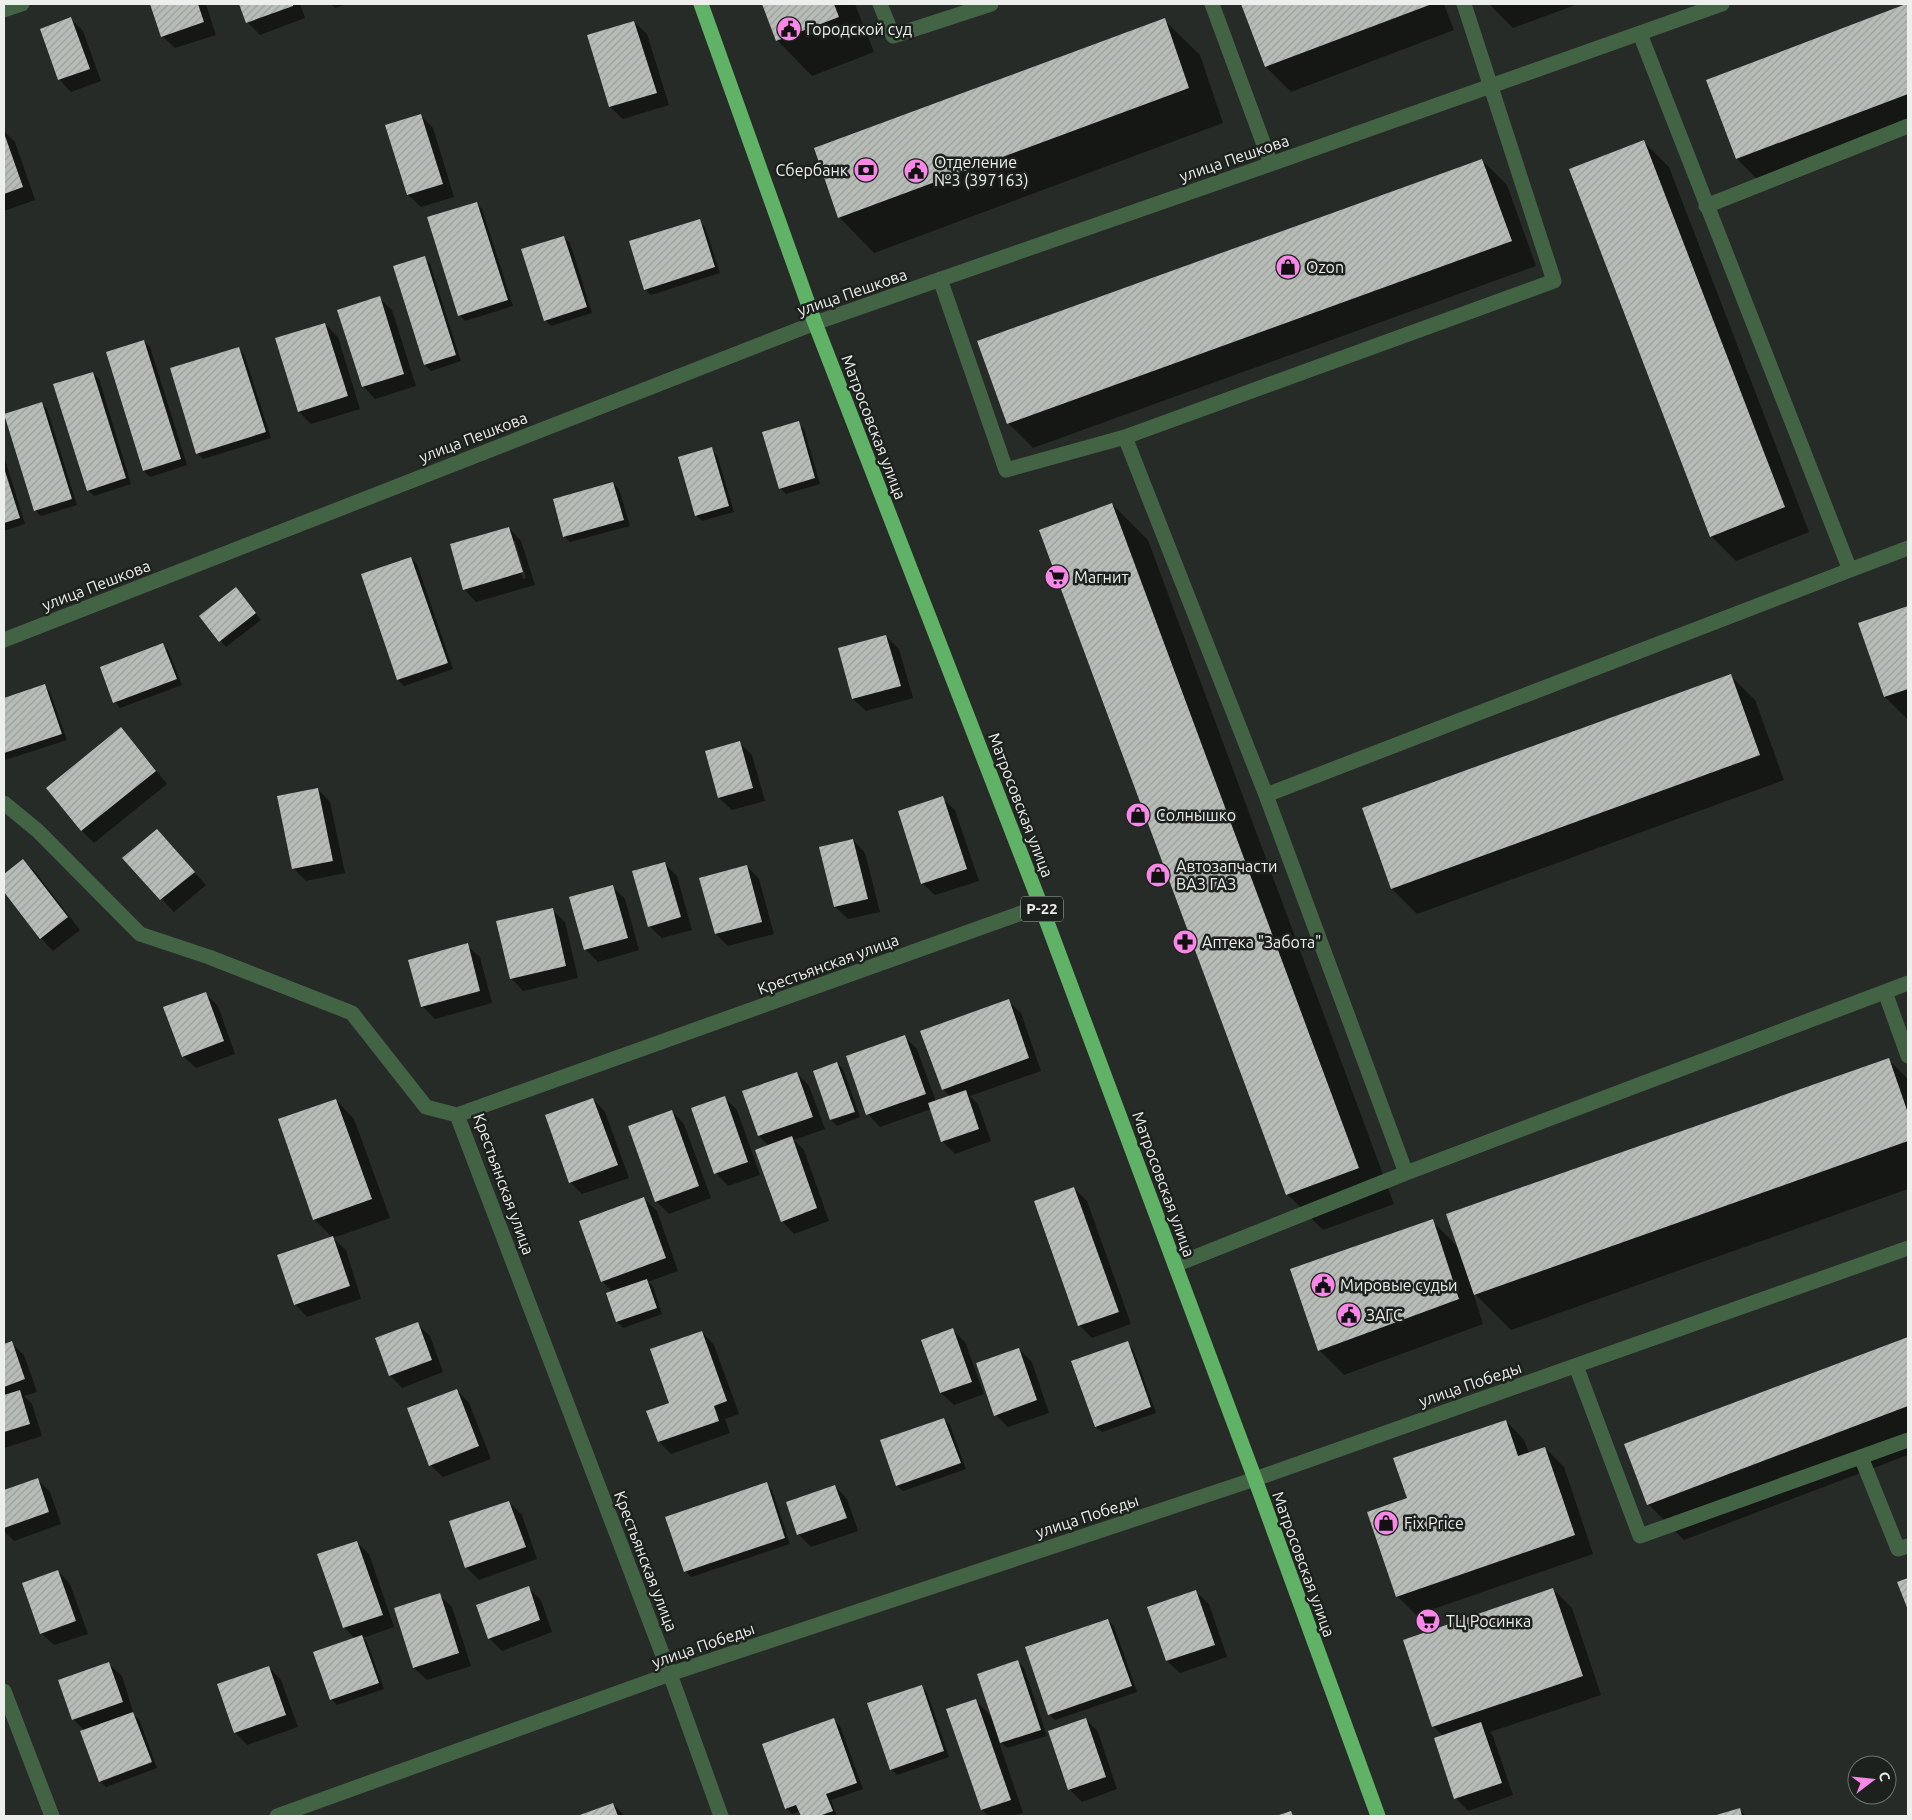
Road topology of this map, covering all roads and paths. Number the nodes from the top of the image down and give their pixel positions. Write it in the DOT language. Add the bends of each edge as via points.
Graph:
graph roads {
  1 [pos="22,4"];
  2 [pos="701,4"];
  3 [pos="880,4"];
  4 [pos="991,4"];
  5 [pos="1212,4"];
  6 [pos="1464,4"];
  7 [pos="1722,4"];
  8 [pos="4,10"];
  9 [pos="1640,34"];
  10 [pos="1490,87"];
  11 [pos="1908,126"];
  12 [pos="1271,164"];
  13 [pos="1706,206"];
  14 [pos="940,279"];
  15 [pos="815,323"];
  16 [pos="1126,438"];
  17 [pos="1908,548"];
  18 [pos="1850,570"];
  19 [pos="4,640"];
  20 [pos="1266,795"];
  21 [pos="4,803"];
  22 [pos="1041,906"];
  23 [pos="1908,984"];
  24 [pos="1885,992"];
  25 [pos="1908,1056"];
  26 [pos="457,1115"];
  27 [pos="1406,1173"];
  28 [pos="1908,1248"];
  29 [pos="1176,1265"];
  30 [pos="1576,1366"];
  31 [pos="1908,1440"];
  32 [pos="1862,1457"];
  33 [pos="1255,1479"];
  34 [pos="1908,1546"];
  35 [pos="670,1674"];
  36 [pos="4,1692"];
  37 [pos="52,1816"];
  38 [pos="277,1816"];
  39 [pos="721,1816"];
  40 [pos="1378,1816"];
  1 -- 8 [label="street"];
  2 -- 15 [label="highway, Матросовская улица / Р-22"];
  3 -- 4 [label="street" via="893,36"];
  5 -- 12 [label="street"];
  6 -- 10 [label="street"];
  7 -- 9 [label="street, улица Пешкова"];
  9 -- 10 [label="street, улица Пешкова"];
  9 -- 13 [label="street"];
  10 -- 12 [label="street, улица Пешкова"];
  10 -- 16 [label="street" via="1554,281"];
  11 -- 13 [label="street"];
  12 -- 14 [label="street, улица Пешкова"];
  13 -- 18 [label="street"];
  14 -- 15 [label="street, улица Пешкова"];
  14 -- 16 [label="street" via="1006,470"];
  15 -- 19 [label="street, улица Пешкова"];
  15 -- 22 [label="highway, Матросовская улица / Р-22"];
  16 -- 20 [label="street"];
  17 -- 18 [label="street"];
  18 -- 20 [label="street"];
  20 -- 27 [label="street"];
  21 -- 26 [label="street" via="38,831 140,934 352,1013 426,1107"];
  22 -- 26 [label="street, Крестьянская улица"];
  22 -- 29 [label="highway, Матросовская улица / Р-22"];
  23 -- 24 [label="street"];
  24 -- 25 [label="street"];
  24 -- 27 [label="street"];
  26 -- 35 [label="street, Крестьянская улица"];
  27 -- 29 [label="street"];
  28 -- 30 [label="street, улица Победы"];
  29 -- 33 [label="highway, Матросовская улица / Р-22"];
  30 -- 32 [label="street" via="1640,1536"];
  30 -- 33 [label="street, улица Победы"];
  31 -- 32 [label="street"];
  32 -- 34 [label="street" via="1898,1549"];
  33 -- 35 [label="street, улица Победы"];
  33 -- 40 [label="highway, Матросовская улица / Р-22"];
  35 -- 38 [label="street, улица Победы"];
  35 -- 39 [label="street, Крестьянская улица"];
  36 -- 37 [label="street"];
}
